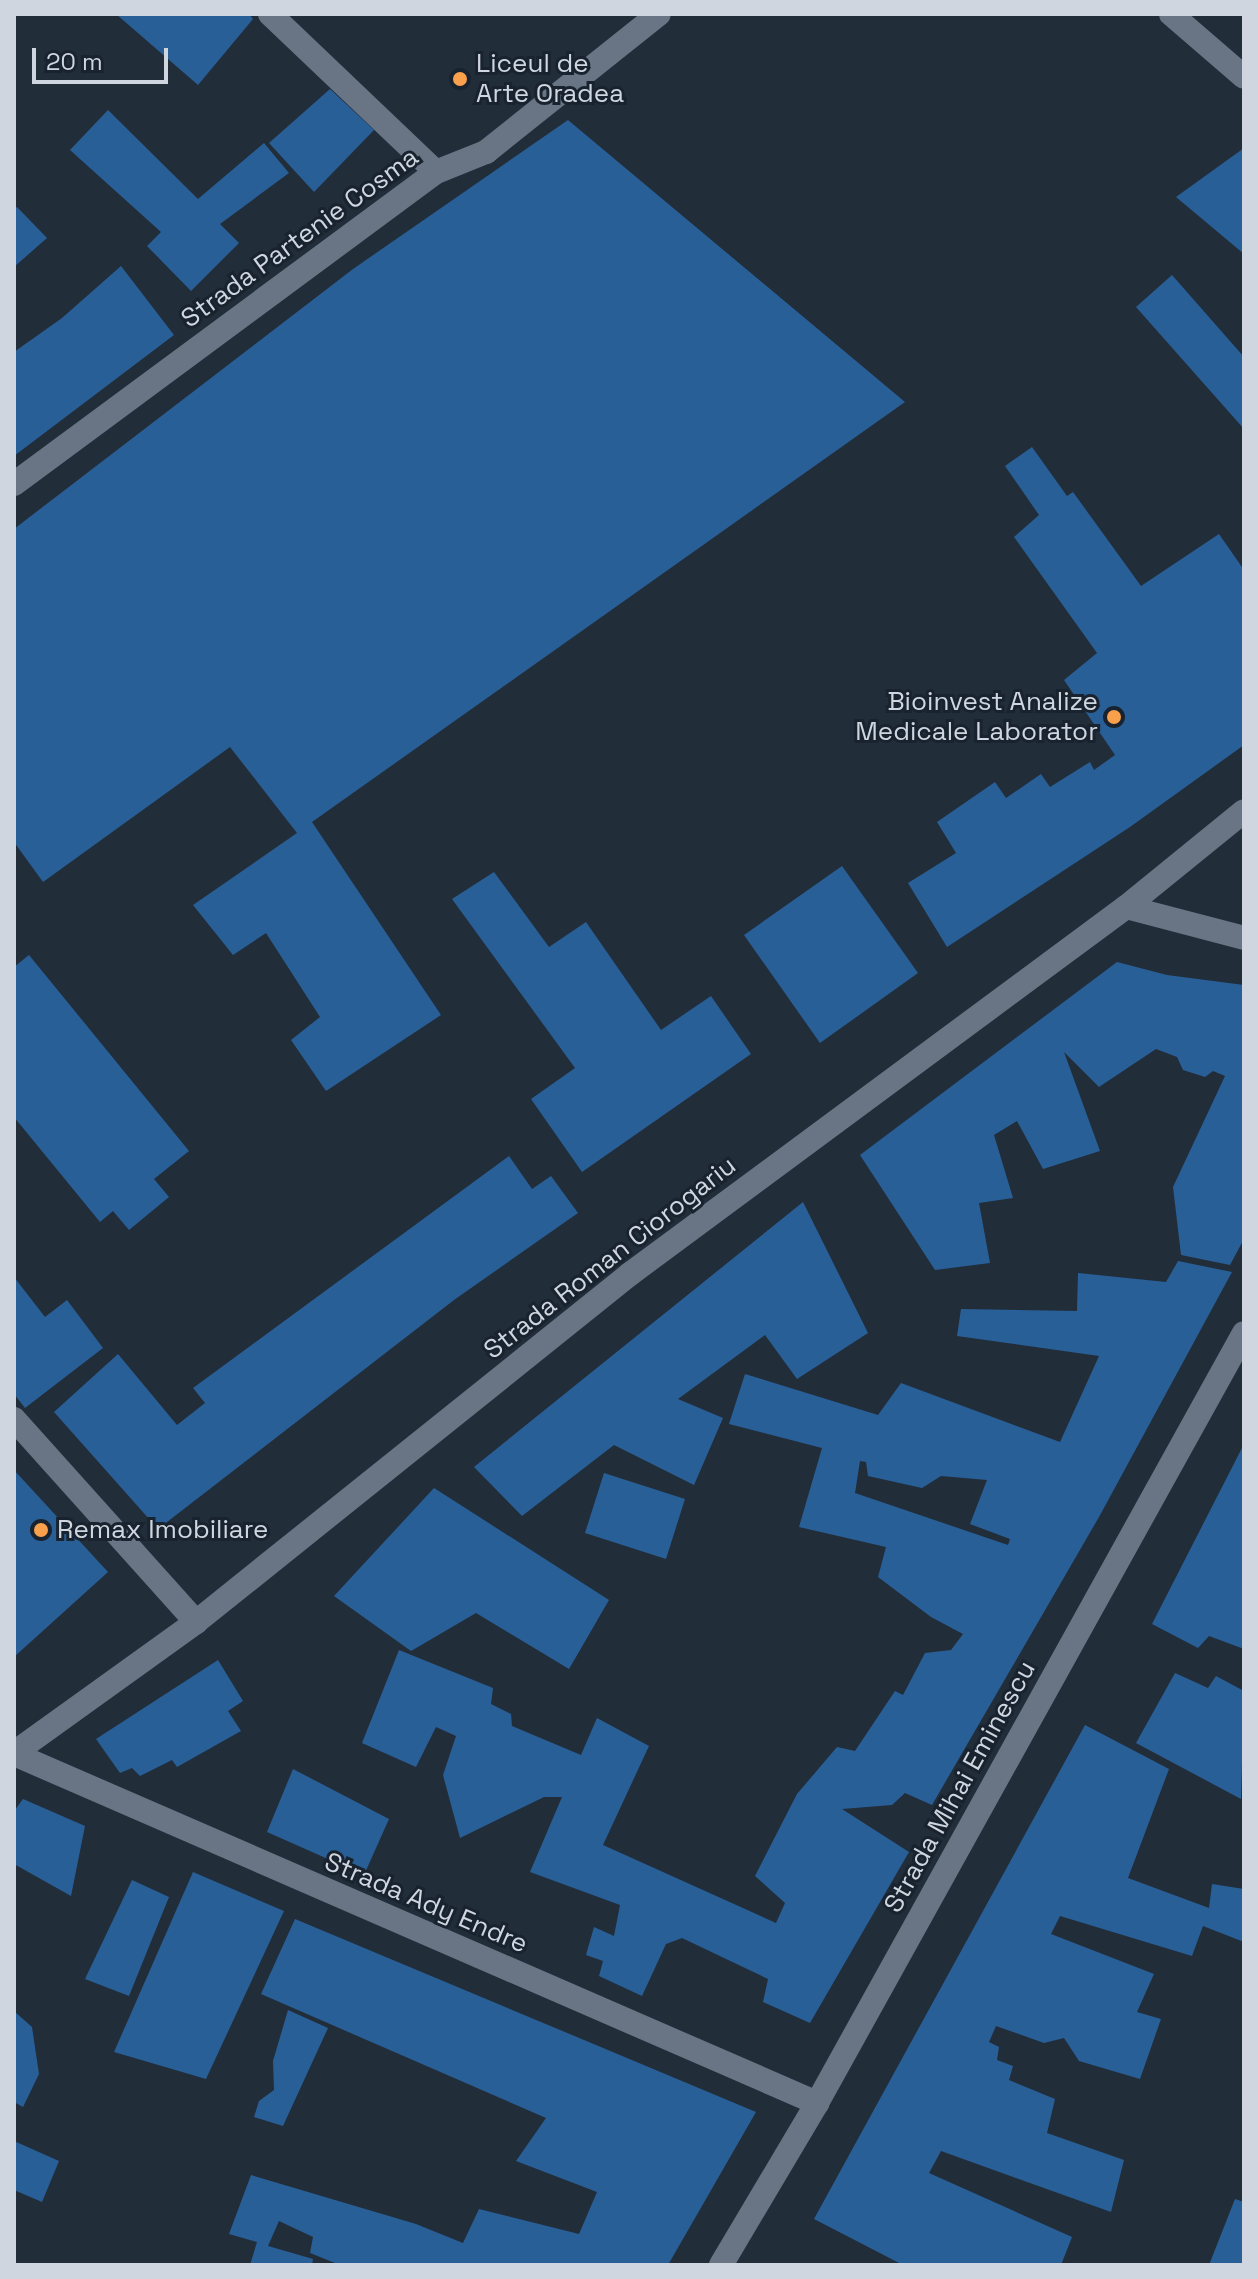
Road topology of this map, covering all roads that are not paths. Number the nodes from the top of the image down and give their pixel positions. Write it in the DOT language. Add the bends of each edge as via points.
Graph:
graph roads {
  1 [pos="270,14"];
  2 [pos="659,14"];
  3 [pos="1171,14"];
  4 [pos="1244,77"];
  5 [pos="436,172"];
  6 [pos="14,484"];
  7 [pos="1244,811"];
  8 [pos="1126,907"];
  9 [pos="1244,938"];
  10 [pos="1244,1333"];
  11 [pos="14,1419"];
  12 [pos="196,1622"];
  13 [pos="14,1753"];
  14 [pos="817,2103"];
  15 [pos="721,2265"];
  1 -- 5 [label="street"];
  2 -- 5 [label="street, Strada Partenie Cosma" via="486,152"];
  3 -- 4 [label="street"];
  5 -- 6 [label="street, Strada Partenie Cosma"];
  7 -- 8 [label="street, Strada Roman Ciorogariu"];
  8 -- 9 [label="street"];
  8 -- 12 [label="street, Strada Roman Ciorogariu" via="630,1274"];
  10 -- 14 [label="street, Strada Mihai Eminescu"];
  11 -- 12 [label="street"];
  12 -- 13 [label="street, Strada Roman Ciorogariu"];
  13 -- 14 [label="street, Strada Ady Endre"];
  14 -- 15 [label="street, Strada Mihai Eminescu"];
}
